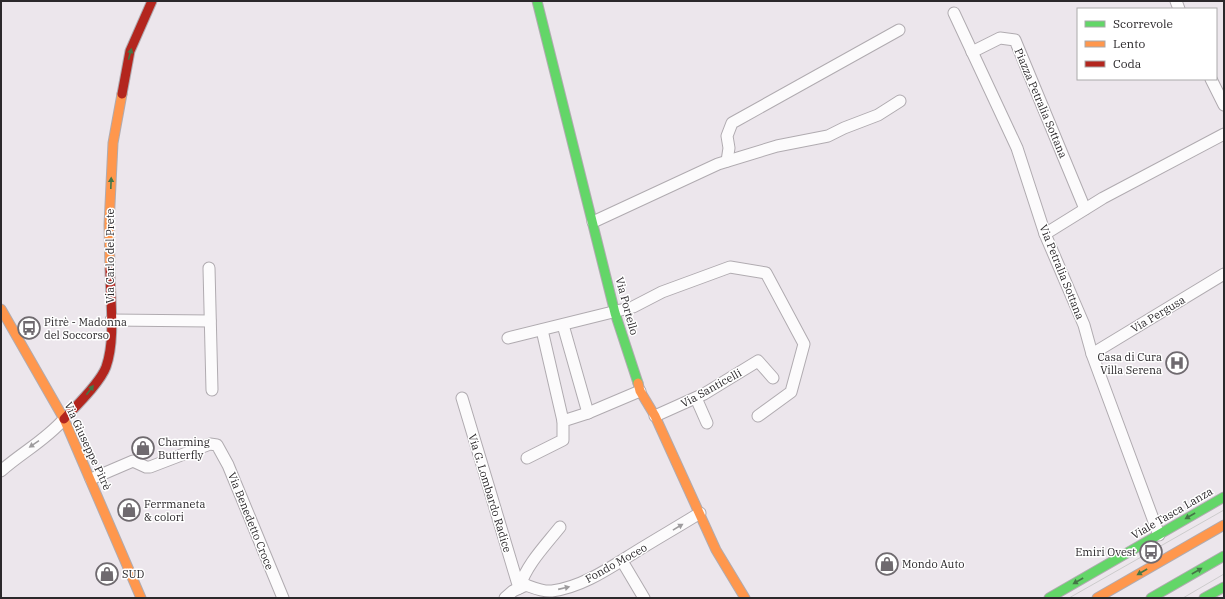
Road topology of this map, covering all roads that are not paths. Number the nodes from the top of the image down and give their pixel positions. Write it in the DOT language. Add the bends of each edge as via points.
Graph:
graph roads {
  1 [pos="152,1"];
  2 [pos="537,1"];
  3 [pos="954,13"];
  4 [pos="899,30"];
  5 [pos="972,52"];
  6 [pos="1211,80"];
  7 [pos="900,100"];
  8 [pos="1224,106"];
  9 [pos="1224,134"];
  10 [pos="727,161"];
  11 [pos="1085,209"];
  12 [pos="593,222"];
  13 [pos="1045,234"];
  14 [pos="209,268"];
  15 [pos="1224,274"];
  16 [pos="1,310"];
  17 [pos="615,313"];
  18 [pos="111,320"];
  19 [pos="210,322"];
  20 [pos="563,325"];
  21 [pos="542,330"];
  22 [pos="508,338"];
  23 [pos="1092,354"];
  24 [pos="773,378"];
  25 [pos="212,390"];
  26 [pos="640,391"];
  27 [pos="462,398"];
  28 [pos="696,398"];
  29 [pos="588,413"];
  30 [pos="659,414"];
  31 [pos="758,416"];
  32 [pos="64,419"];
  33 [pos="563,421"];
  34 [pos="707,423"];
  35 [pos="528,458"];
  36 [pos="1,471"];
  37 [pos="91,479"];
  38 [pos="1224,497"];
  39 [pos="700,513"];
  40 [pos="1224,525"];
  41 [pos="560,527"];
  42 [pos="1159,535"];
  43 [pos="1224,556"];
  44 [pos="622,561"];
  45 [pos="522,586"];
  46 [pos="1224,587"];
  47 [pos="141,598"];
  48 [pos="283,598"];
  49 [pos="505,598"];
  50 [pos="644,598"];
  51 [pos="745,598"];
  52 [pos="1049,598"];
  53 [pos="1097,598"];
  54 [pos="1152,598"];
  55 [pos="1204,598"];
  18 -- 1 [label="street, Via Carlo del Prete, one-way" via="109,225 113,143 130,51"];
  2 -- 12 [label="street, Via Portello"];
  3 -- 5 [label="street, Via Petralia Sottana"];
  4 -- 10 [label="street" via="732,123 727,136"];
  5 -- 11 [label="street, Piazza Petralia Sottana" via="1000,38 1014,40"];
  5 -- 13 [label="street, Via Petralia Sottana" via="1017,148"];
  6 -- 8 [label="street"];
  7 -- 10 [label="street" via="878,115 828,136 777,146"];
  9 -- 11 [label="street"];
  10 -- 12 [label="street"];
  11 -- 13 [label="street"];
  12 -- 17 [label="street, Via Portello"];
  13 -- 23 [label="street, Via Petralia Sottana" via="1084,325"];
  14 -- 19 [label="street"];
  15 -- 23 [label="street, Via Pergusa"];
  16 -- 32 [label="street, Via Giuseppe Pitrè"];
  17 -- 20 [label="street"];
  17 -- 26 [label="street, Via Portello"];
  17 -- 31 [label="street" via="662,292 730,267 766,273 804,344 790,392"];
  18 -- 19 [label="street"];
  32 -- 18 [label="street, Via Carlo del Prete, one-way" via="88,393 106,367 113,326"];
  19 -- 25 [label="street"];
  20 -- 21 [label="street"];
  20 -- 29 [label="street"];
  21 -- 22 [label="street"];
  21 -- 33 [label="street"];
  23 -- 42 [label="street, Via Petralia Sottana"];
  24 -- 28 [label="street, Via Santicelli" via="758,361"];
  26 -- 29 [label="street"];
  26 -- 30 [label="street, Via Portello"];
  27 -- 45 [label="street, Via G. Lombardo Radice"];
  28 -- 30 [label="street, Via Santicelli"];
  28 -- 34 [label="street"];
  29 -- 33 [label="street"];
  30 -- 39 [label="street, Via Portello"];
  32 -- 36 [label="street, Via Carlo del Prete, one-way" via="54,431 18,455"];
  32 -- 37 [label="street, Via Giuseppe Pitrè"];
  33 -- 35 [label="street" via="563,440"];
  37 -- 47 [label="street, Via Giuseppe Pitrè"];
  37 -- 48 [label="street, Via Benedetto Croce" via="133,461 150,467 210,444 217,444"];
  38 -- 42 [label="street, Viale Tasca Lanza, one-way"];
  44 -- 39 [label="street, Fondo Moceo, one-way"];
  39 -- 51 [label="street, Via Portello" via="716,550"];
  40 -- 53 [label="street, one-way"];
  41 -- 45 [label="street" via="531,563 524,574"];
  42 -- 52 [label="street, Viale Tasca Lanza, one-way"];
  54 -- 43 [label="street, one-way"];
  45 -- 44 [label="street, Fondo Moceo, one-way" via="551,591 572,586"];
  44 -- 50 [label="street"];
  45 -- 49 [label="street"];
  46 -- 55 [label="street"];
}
